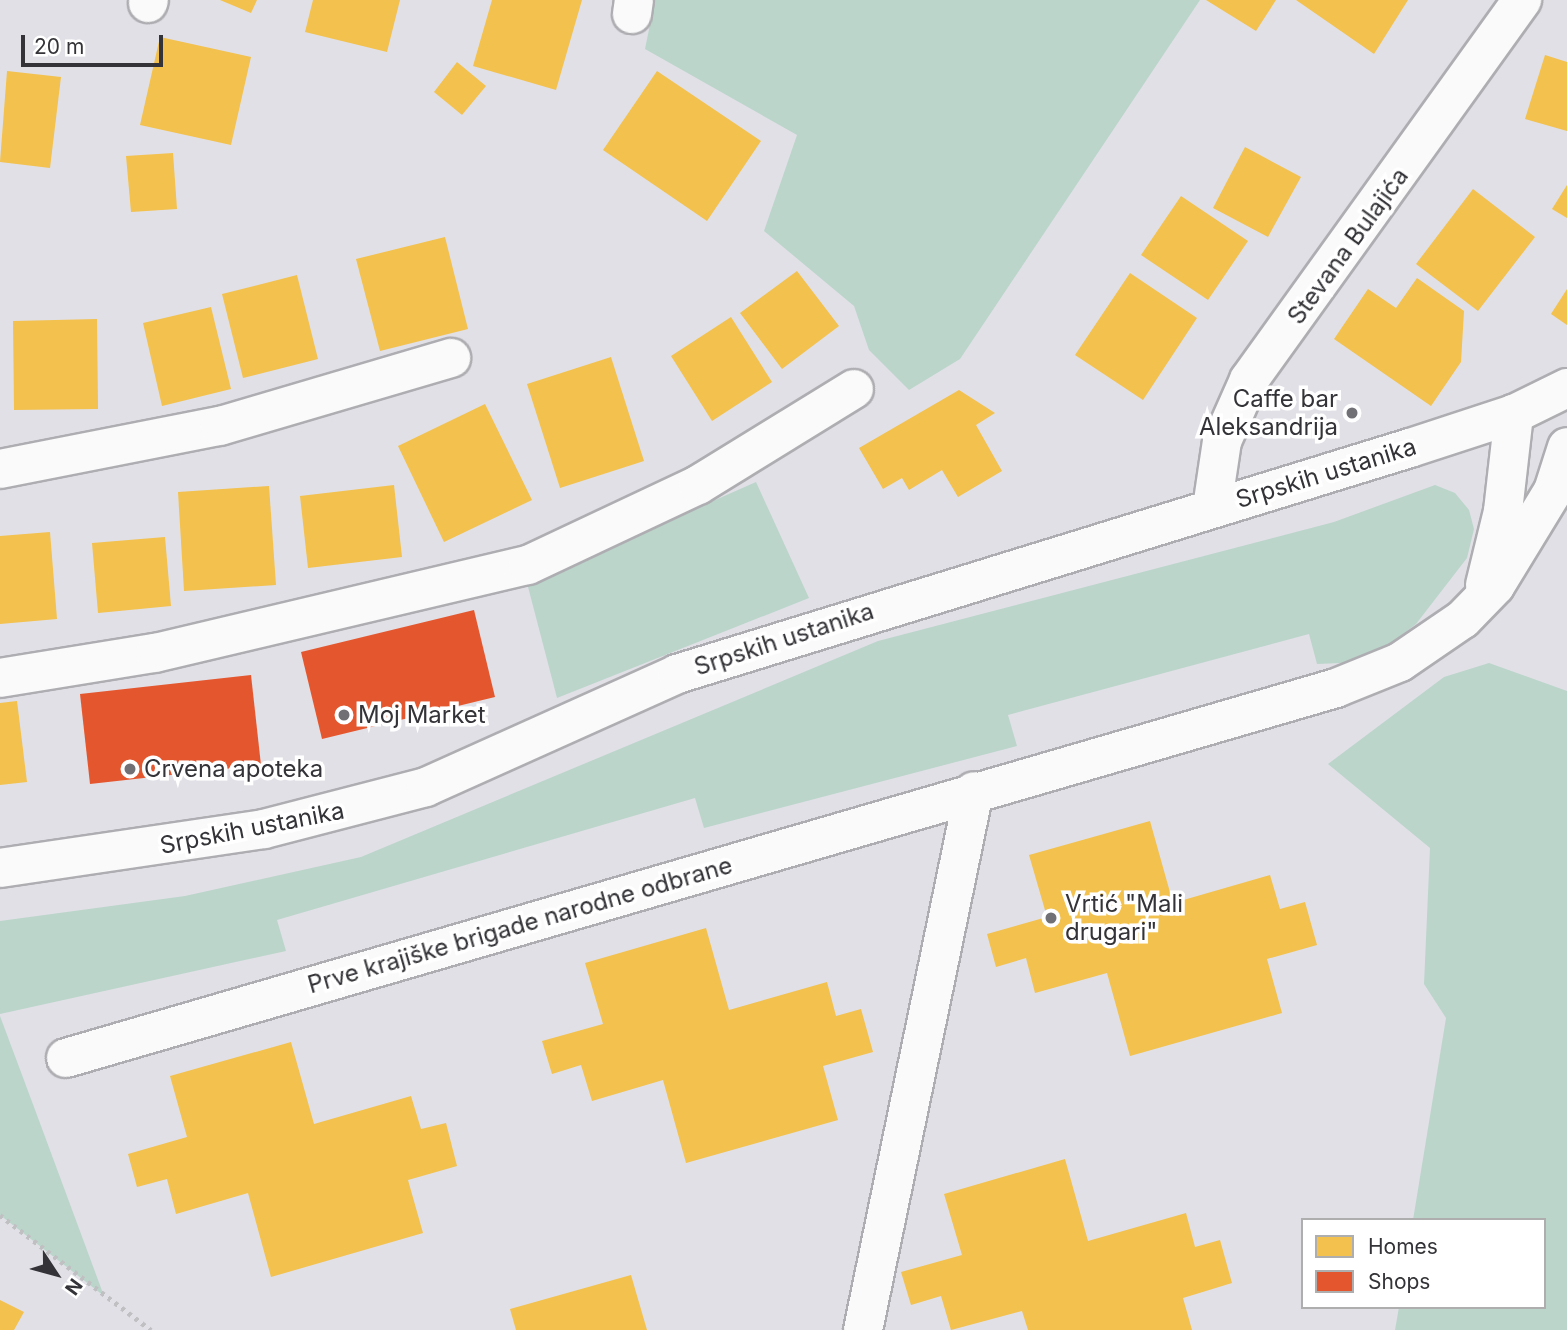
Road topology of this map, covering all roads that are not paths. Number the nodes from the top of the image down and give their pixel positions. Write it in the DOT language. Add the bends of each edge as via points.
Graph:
graph roads {
  1 [pos="1522,0"];
  2 [pos="451,358"];
  3 [pos="1567,388"];
  4 [pos="854,389"];
  5 [pos="1514,414"];
  6 [pos="1567,447"];
  7 [pos="0,469"];
  8 [pos="1212,508"];
  9 [pos="1481,601"];
  10 [pos="0,678"];
  11 [pos="974,791"];
  12 [pos="0,868"];
  13 [pos="66,1058"];
  14 [pos="863,1330"];
  1 -- 8 [label="street, Stevana Bulajića" via="1248,380 1222,441"];
  2 -- 7 [label="street" via="220,426"];
  3 -- 5 [label="street, Srpskih ustanika"];
  4 -- 10 [label="street" via="698,485 528,565 155,653"];
  5 -- 8 [label="street, Srpskih ustanika"];
  5 -- 9 [label="street" via="1503,511"];
  6 -- 9 [label="street, Prve krajiške brigade narodne odbrane" via="1553,491 1526,540"];
  8 -- 12 [label="street, Srpskih ustanika" via="677,674 426,787 264,829"];
  9 -- 11 [label="street, Prve krajiške brigade narodne odbrane" via="1400,662 1336,688"];
  11 -- 13 [label="street, Prve krajiške brigade narodne odbrane"];
  11 -- 14 [label="street"];
}
